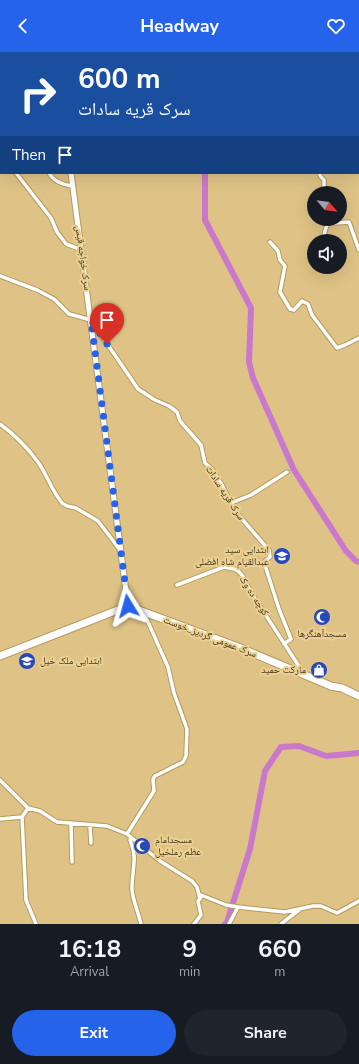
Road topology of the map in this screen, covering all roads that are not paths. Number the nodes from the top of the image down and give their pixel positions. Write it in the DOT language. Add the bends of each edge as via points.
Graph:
graph roads {
  1 [pos="17,174"];
  2 [pos="50,174"];
  3 [pos="71,174"];
  4 [pos="320,174"];
  5 [pos="73,186"];
  6 [pos="324,186"];
  7 [pos="347,222"];
  8 [pos="270,242"];
  9 [pos="82,250"];
  10 [pos="359,250"];
  11 [pos="0,276"];
  12 [pos="91,320"];
  13 [pos="359,338"];
  14 [pos="0,424"];
  15 [pos="287,472"];
  16 [pos="231,503"];
  17 [pos="121,552"];
  18 [pos="177,585"];
  19 [pos="128,606"];
  20 [pos="144,612"];
  21 [pos="284,644"];
  22 [pos="0,656"];
  23 [pos="304,675"];
  24 [pos="331,686"];
  25 [pos="359,696"];
  26 [pos="359,702"];
  27 [pos="0,780"];
  28 [pos="28,808"];
  29 [pos="22,817"];
  30 [pos="0,819"];
  31 [pos="71,823"];
  32 [pos="90,825"];
  33 [pos="127,834"];
  34 [pos="131,837"];
  35 [pos="91,843"];
  36 [pos="72,862"];
  37 [pos="200,899"];
  38 [pos="359,901"];
  39 [pos="238,907"];
  40 [pos="300,909"];
  41 [pos="36,924"];
  42 [pos="141,924"];
  43 [pos="194,924"];
  44 [pos="229,924"];
  45 [pos="281,924"];
  1 -- 9 [label="street" via="51,218 66,244"];
  2 -- 5 [label="street" via="57,182"];
  3 -- 5 [label="street, سرک خواجه قیس"];
  4 -- 6 [label="street" via="324,180"];
  5 -- 9 [label="street, سرک خواجه قیس"];
  7 -- 10 [label="street"];
  8 -- 13 [label="street" via="278,251 285,266 280,292 290,309 296,309 302,301 308,304 312,315 337,348"];
  9 -- 12 [label="street, سرک خواجه قیس"];
  11 -- 12 [label="street" via="54,299 69,314"];
  12 -- 16 [label="street, سرک قریه سادات" via="138,389 177,412 180,421 201,445 205,463"];
  12 -- 17 [label="street, سرک خواجه قیس"];
  14 -- 17 [label="street" via="25,445 62,503 98,521"];
  15 -- 16 [label="street" via="251,495"];
  16 -- 21 [label="street, سرک قریه سادات" via="269,550 270,557 264,562 291,639"];
  17 -- 19 [label="street, سرک خواجه قیس"];
  18 -- 21 [label="street, کوچه ده وک" via="224,567 234,569 242,575"];
  19 -- 20 [label="highway, سرک عمومی گردیز_خوست"];
  19 -- 22 [label="highway"];
  20 -- 23 [label="highway, سرک عمومی گردیز_خوست"];
  20 -- 33 [label="street" via="168,667 187,729 186,756 184,762 155,776 154,791"];
  21 -- 23 [label="street, کوچه ده وک"];
  23 -- 24 [label="highway, سرک عمومی گردیز_خوست"];
  24 -- 25 [label="highway, سرک عمومی گردیز_خوست"];
  24 -- 26 [label="highway, سرک عمومی گردیز_خوست"];
  27 -- 28 [label="street"];
  28 -- 29 [label="street"];
  28 -- 31 [label="street" via="40,811 57,822"];
  29 -- 30 [label="street"];
  29 -- 41 [label="street" via="26,900"];
  31 -- 32 [label="street"];
  31 -- 36 [label="street"];
  32 -- 33 [label="street" via="107,826"];
  32 -- 35 [label="street"];
  33 -- 34 [label="street"];
  34 -- 37 [label="street" via="160,861 192,881 197,887"];
  34 -- 42 [label="street" via="135,863 132,888"];
  37 -- 39 [label="street" via="201,895"];
  37 -- 43 [label="street" via="198,901 201,915"];
  38 -- 40 [label="street" via="337,913 321,906"];
  39 -- 40 [label="street" via="285,912"];
  39 -- 44 [label="street"];
  40 -- 45 [label="street"];
}
